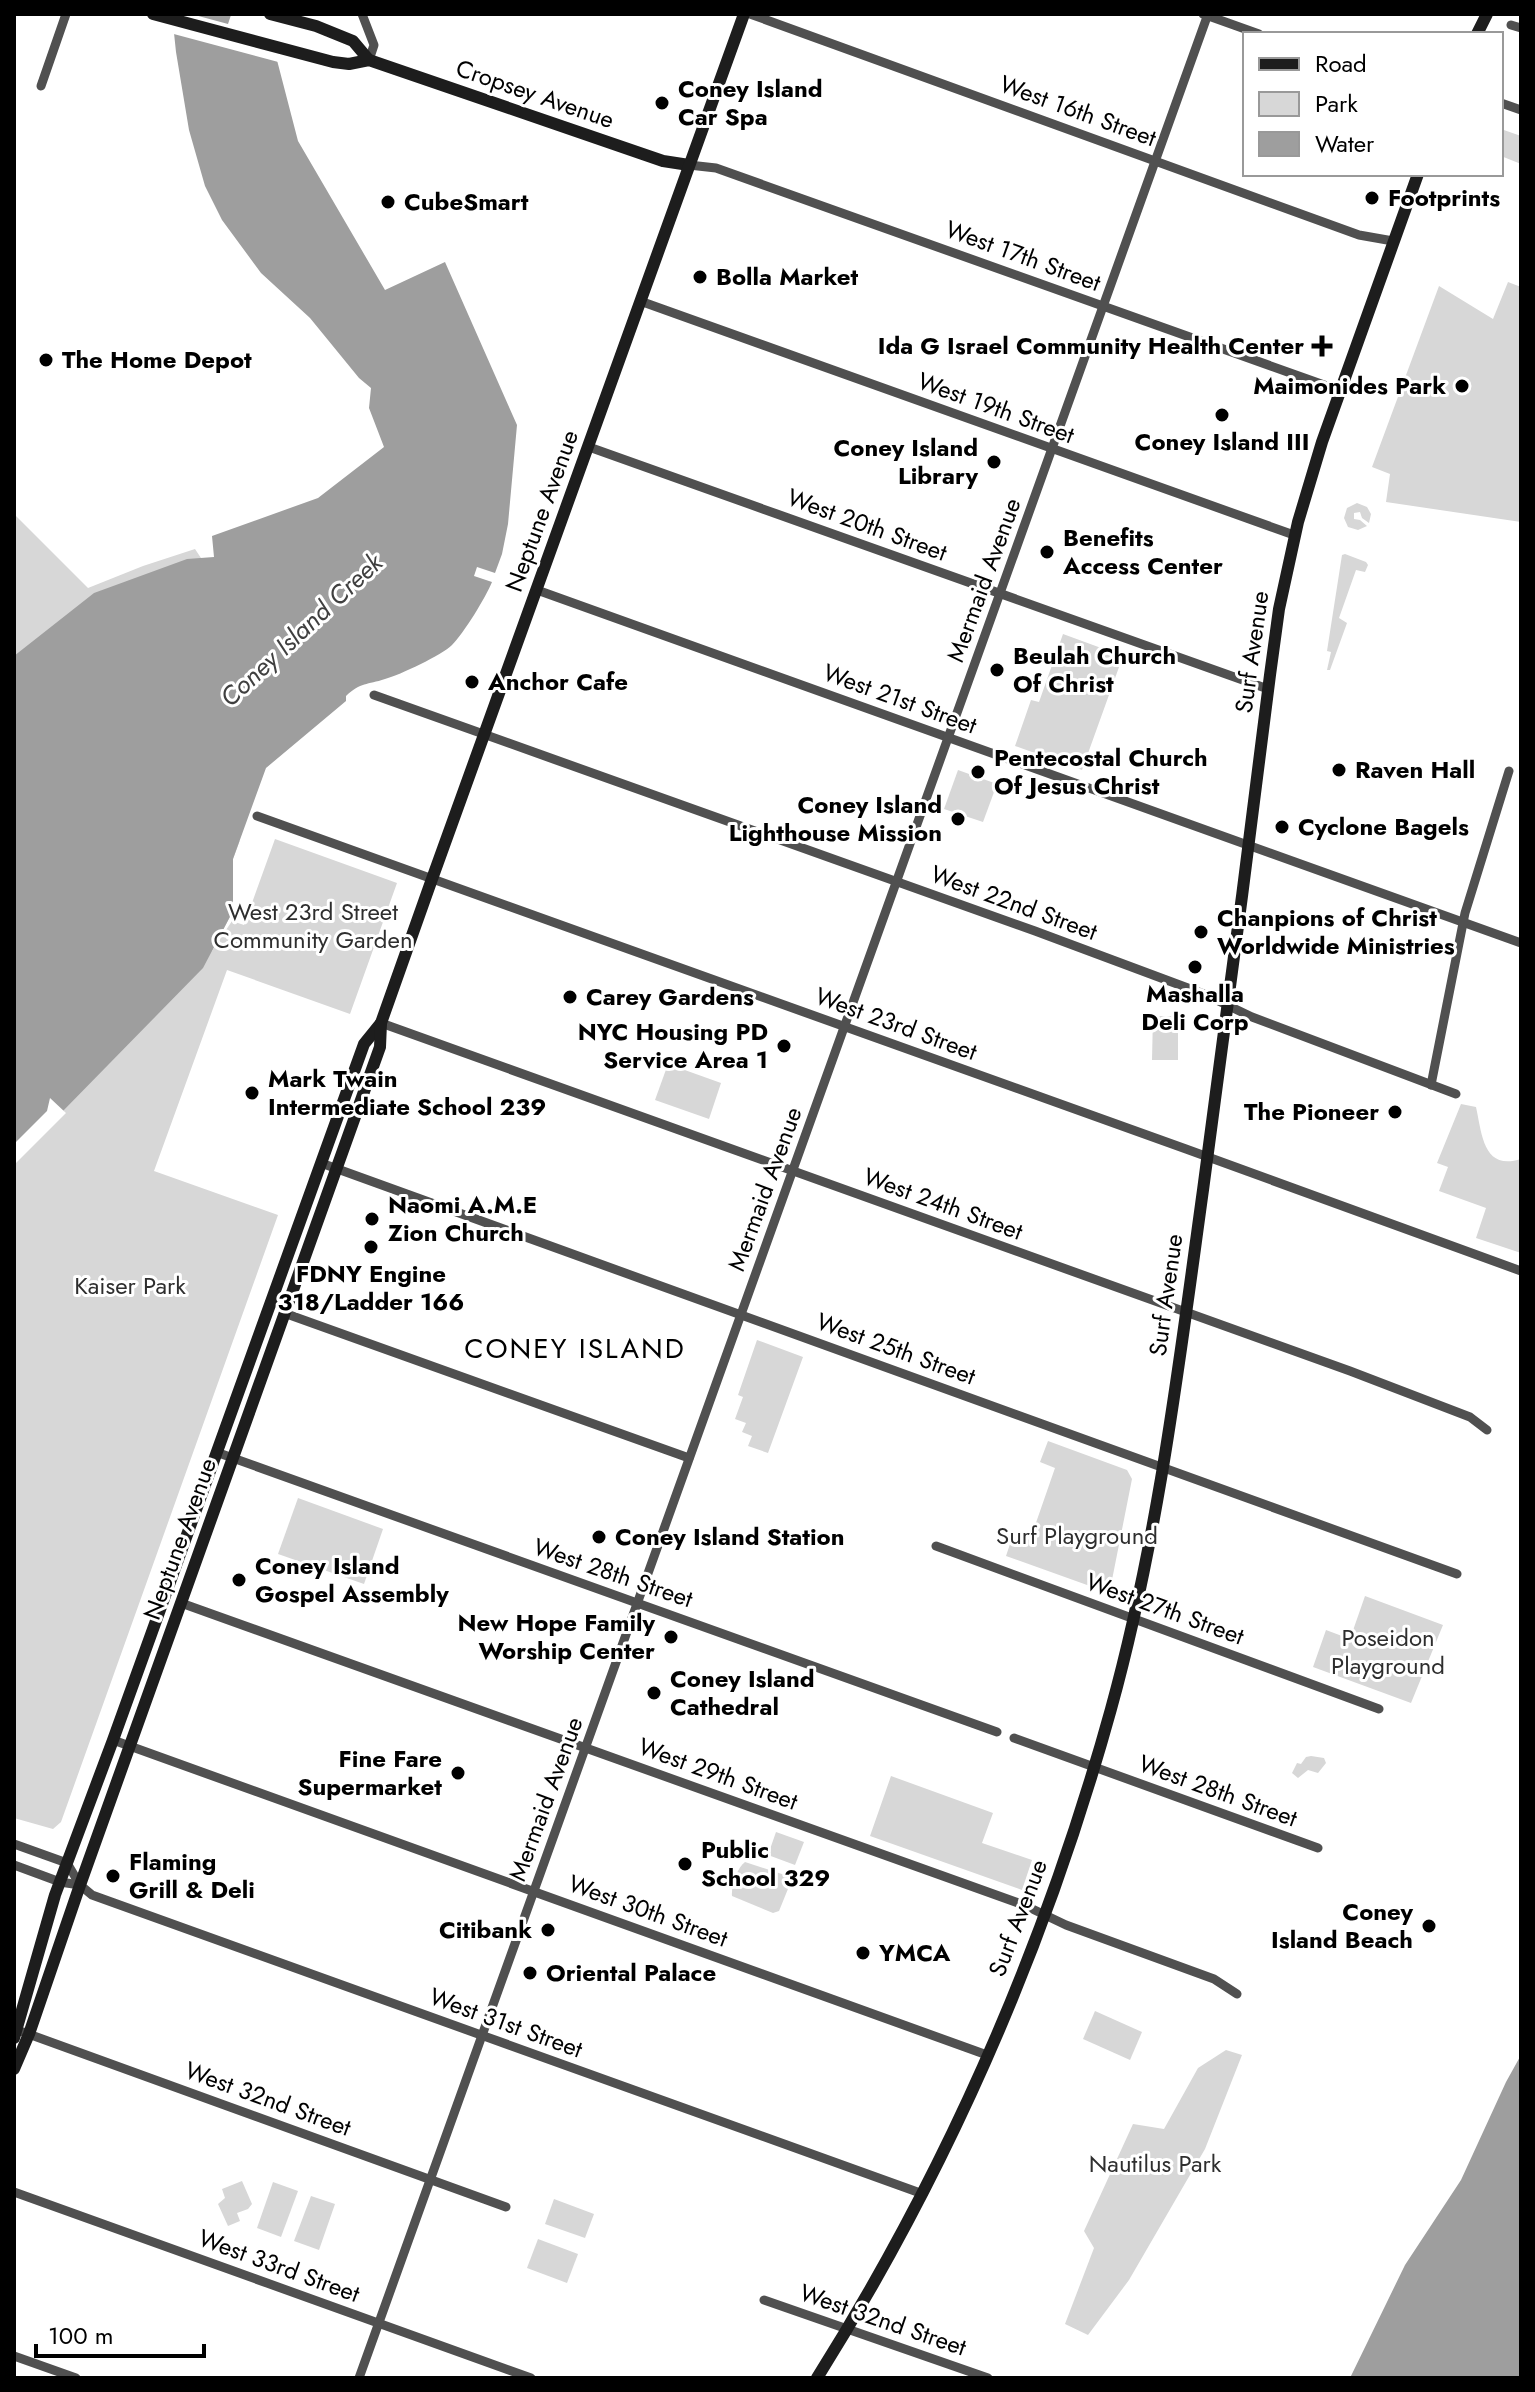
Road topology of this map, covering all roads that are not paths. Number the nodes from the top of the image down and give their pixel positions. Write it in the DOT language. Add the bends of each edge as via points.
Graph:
graph roads {
  1 [pos="66,14"];
  2 [pos="153,14"];
  3 [pos="362,14"];
  4 [pos="744,14"];
  5 [pos="750,14"];
  6 [pos="1487,14"];
  7 [pos="273,15"];
  8 [pos="1206,15"];
  9 [pos="1253,32"];
  10 [pos="1478,32"];
  11 [pos="369,60"];
  12 [pos="41,86"];
  13 [pos="1156,161"];
  14 [pos="689,165"];
  15 [pos="1417,176"];
  16 [pos="1393,241"];
  17 [pos="640,301"];
  18 [pos="1103,306"];
  19 [pos="1341,391"];
  20 [pos="589,447"];
  21 [pos="1052,450"];
  22 [pos="1294,535"];
  23 [pos="537,590"];
  24 [pos="1000,593"];
  25 [pos="1268,689"];
  26 [pos="374,695"];
  27 [pos="484,734"];
  28 [pos="948,738"];
  29 [pos="1509,771"];
  30 [pos="257,816"];
  31 [pos="1248,845"];
  32 [pos="432,879"];
  33 [pos="897,882"];
  34 [pos="1463,923"];
  35 [pos="1521,943"];
  36 [pos="1226,1005"];
  37 [pos="381,1023"];
  38 [pos="844,1027"];
  39 [pos="1431,1085"];
  40 [pos="1456,1094"];
  41 [pos="1207,1157"];
  42 [pos="321,1163"];
  43 [pos="336,1169"];
  44 [pos="793,1171"];
  45 [pos="1521,1271"];
  46 [pos="1187,1312"];
  47 [pos="284,1313"];
  48 [pos="741,1315"];
  49 [pos="1487,1430"];
  50 [pos="216,1452"];
  51 [pos="232,1458"];
  52 [pos="689,1458"];
  53 [pos="1164,1466"];
  54 [pos="936,1546"];
  55 [pos="1457,1574"];
  56 [pos="181,1603"];
  57 [pos="637,1603"];
  58 [pos="1133,1619"];
  59 [pos="1379,1709"];
  60 [pos="997,1732"];
  61 [pos="1014,1738"];
  62 [pos="113,1740"];
  63 [pos="130,1746"];
  64 [pos="585,1747"];
  65 [pos="1094,1767"];
  66 [pos="14,1844"];
  67 [pos="1318,1848"];
  68 [pos="67,1863"];
  69 [pos="14,1865"];
  70 [pos="60,1882"];
  71 [pos="80,1885"];
  72 [pos="534,1892"];
  73 [pos="1044,1915"];
  74 [pos="1237,1994"];
  75 [pos="15,2034"];
  76 [pos="29,2034"];
  77 [pos="482,2036"];
  78 [pos="987,2055"];
  79 [pos="14,2069"];
  80 [pos="430,2179"];
  81 [pos="14,2192"];
  82 [pos="923,2194"];
  83 [pos="506,2207"];
  84 [pos="764,2300"];
  85 [pos="378,2323"];
  86 [pos="848,2328"];
  87 [pos="14,2356"];
  88 [pos="76,2378"];
  89 [pos="359,2378"];
  90 [pos="531,2378"];
  91 [pos="817,2378"];
  92 [pos="988,2378"];
  1 -- 12 [label="street"];
  2 -- 11 [label="main road, Cropsey Avenue" via="349,64"];
  3 -- 11 [label="street" via="374,45"];
  4 -- 14 [label="main road, Neptune Avenue"];
  5 -- 13 [label="street, West 16th Street"];
  6 -- 10 [label="main road"];
  7 -- 11 [label="main road, Cropsey Avenue" via="353,41"];
  8 -- 9 [label="street"];
  8 -- 13 [label="street, Mermaid Avenue"];
  11 -- 14 [label="main road, Cropsey Avenue" via="663,161"];
  13 -- 16 [label="street, West 16th Street" via="1359,235"];
  13 -- 18 [label="street, Mermaid Avenue"];
  14 -- 17 [label="main road, Neptune Avenue"];
  14 -- 18 [label="street, West 17th Street" via="716,168"];
  15 -- 16 [label="main road, Surf Avenue"];
  16 -- 19 [label="main road, Surf Avenue"];
  17 -- 20 [label="main road, Neptune Avenue"];
  17 -- 21 [label="street, West 19th Street"];
  18 -- 19 [label="street, West 17th Street"];
  18 -- 21 [label="street, Mermaid Avenue"];
  19 -- 22 [label="main road, Surf Avenue"];
  20 -- 23 [label="main road, Neptune Avenue"];
  20 -- 24 [label="street, West 20th Street"];
  21 -- 22 [label="street, West 19th Street"];
  21 -- 24 [label="street, Mermaid Avenue"];
  22 -- 25 [label="main road, Surf Avenue"];
  23 -- 27 [label="main road, Neptune Avenue"];
  23 -- 28 [label="street, West 21st Street"];
  24 -- 25 [label="street, West 20th Street"];
  24 -- 28 [label="street, Mermaid Avenue"];
  25 -- 31 [label="main road, Surf Avenue"];
  26 -- 27 [label="street, West 22nd Street"];
  27 -- 32 [label="main road, Neptune Avenue"];
  27 -- 33 [label="street, West 22nd Street"];
  28 -- 31 [label="street, West 21st Street"];
  28 -- 33 [label="street, Mermaid Avenue"];
  29 -- 34 [label="street"];
  30 -- 32 [label="street, West 23rd Street"];
  31 -- 34 [label="street, West 21st Street"];
  31 -- 36 [label="main road, Surf Avenue"];
  32 -- 37 [label="main road, Neptune Avenue"];
  32 -- 38 [label="street, West 23rd Street"];
  33 -- 36 [label="street, West 22nd Street"];
  33 -- 38 [label="street, Mermaid Avenue"];
  34 -- 35 [label="street, West 21st Street"];
  34 -- 39 [label="street"];
  36 -- 39 [label="street, West 22nd Street"];
  36 -- 41 [label="main road, Surf Avenue"];
  37 -- 42 [label="main road, Neptune Avenue" via="364,1044"];
  37 -- 43 [label="main road, Neptune Avenue" via="380,1047"];
  37 -- 44 [label="street, West 24th Street"];
  38 -- 41 [label="street, West 23rd Street"];
  38 -- 44 [label="street, Mermaid Avenue"];
  39 -- 40 [label="street, West 22nd Street"];
  41 -- 45 [label="street, West 23rd Street"];
  41 -- 46 [label="main road, Surf Avenue"];
  42 -- 43 [label="street, West 25th Street"];
  42 -- 50 [label="main road, Neptune Avenue"];
  43 -- 47 [label="main road, Neptune Avenue"];
  43 -- 48 [label="street, West 25th Street"];
  44 -- 46 [label="street, West 24th Street"];
  44 -- 48 [label="street, Mermaid Avenue"];
  46 -- 49 [label="street, West 24th Street" via="1470,1417"];
  46 -- 53 [label="main road, Surf Avenue"];
  47 -- 51 [label="main road, Neptune Avenue"];
  47 -- 52 [label="street"];
  48 -- 52 [label="street, Mermaid Avenue"];
  48 -- 53 [label="street, West 25th Street"];
  50 -- 51 [label="street, West 28th Street"];
  50 -- 62 [label="main road, Neptune Avenue"];
  51 -- 56 [label="main road, Neptune Avenue"];
  51 -- 57 [label="street, West 28th Street"];
  52 -- 57 [label="street, Mermaid Avenue"];
  53 -- 55 [label="street, West 25th Street"];
  53 -- 58 [label="main road, Surf Avenue"];
  54 -- 58 [label="street, West 27th Street"];
  56 -- 63 [label="main road, Neptune Avenue"];
  56 -- 64 [label="street, West 29th Street"];
  57 -- 60 [label="street, West 28th Street"];
  57 -- 64 [label="street, Mermaid Avenue"];
  58 -- 59 [label="street, West 27th Street"];
  58 -- 65 [label="main road, Surf Avenue"];
  61 -- 65 [label="street, West 28th Street"];
  62 -- 63 [label="street, West 30th Street"];
  62 -- 68 [label="main road, Neptune Avenue"];
  63 -- 71 [label="main road, Neptune Avenue"];
  63 -- 72 [label="street, West 30th Street"];
  64 -- 72 [label="street, Mermaid Avenue"];
  64 -- 73 [label="street, West 29th Street"];
  65 -- 67 [label="street, West 28th Street"];
  65 -- 73 [label="main road, Surf Avenue"];
  66 -- 68 [label="street"];
  68 -- 70 [label="main road, Neptune Avenue"];
  68 -- 71 [label="street"];
  69 -- 70 [label="street"];
  70 -- 71 [label="street"];
  70 -- 75 [label="main road, Neptune Avenue"];
  71 -- 76 [label="main road, Neptune Avenue"];
  71 -- 77 [label="street, West 31st Street" via="92,1895"];
  72 -- 77 [label="street, Mermaid Avenue"];
  72 -- 78 [label="street, West 30th Street"];
  73 -- 74 [label="street, West 29th Street" via="1214,1979"];
  73 -- 78 [label="main road, Surf Avenue"];
  75 -- 76 [label="street, West 32nd Street"];
  76 -- 79 [label="main road, Neptune Avenue"];
  76 -- 80 [label="street, West 32nd Street"];
  77 -- 80 [label="street, Mermaid Avenue"];
  77 -- 82 [label="street, West 31st Street"];
  78 -- 82 [label="main road, Surf Avenue"];
  80 -- 83 [label="street, West 32nd Street"];
  80 -- 85 [label="street, Mermaid Avenue"];
  81 -- 85 [label="street, West 33rd Street"];
  82 -- 86 [label="main road, Surf Avenue"];
  84 -- 86 [label="street, West 32nd Street"];
  85 -- 89 [label="street, Mermaid Avenue"];
  85 -- 90 [label="street, West 33rd Street"];
  86 -- 91 [label="main road, Surf Avenue"];
  86 -- 92 [label="street, West 32nd Street"];
  87 -- 88 [label="street"];
}
